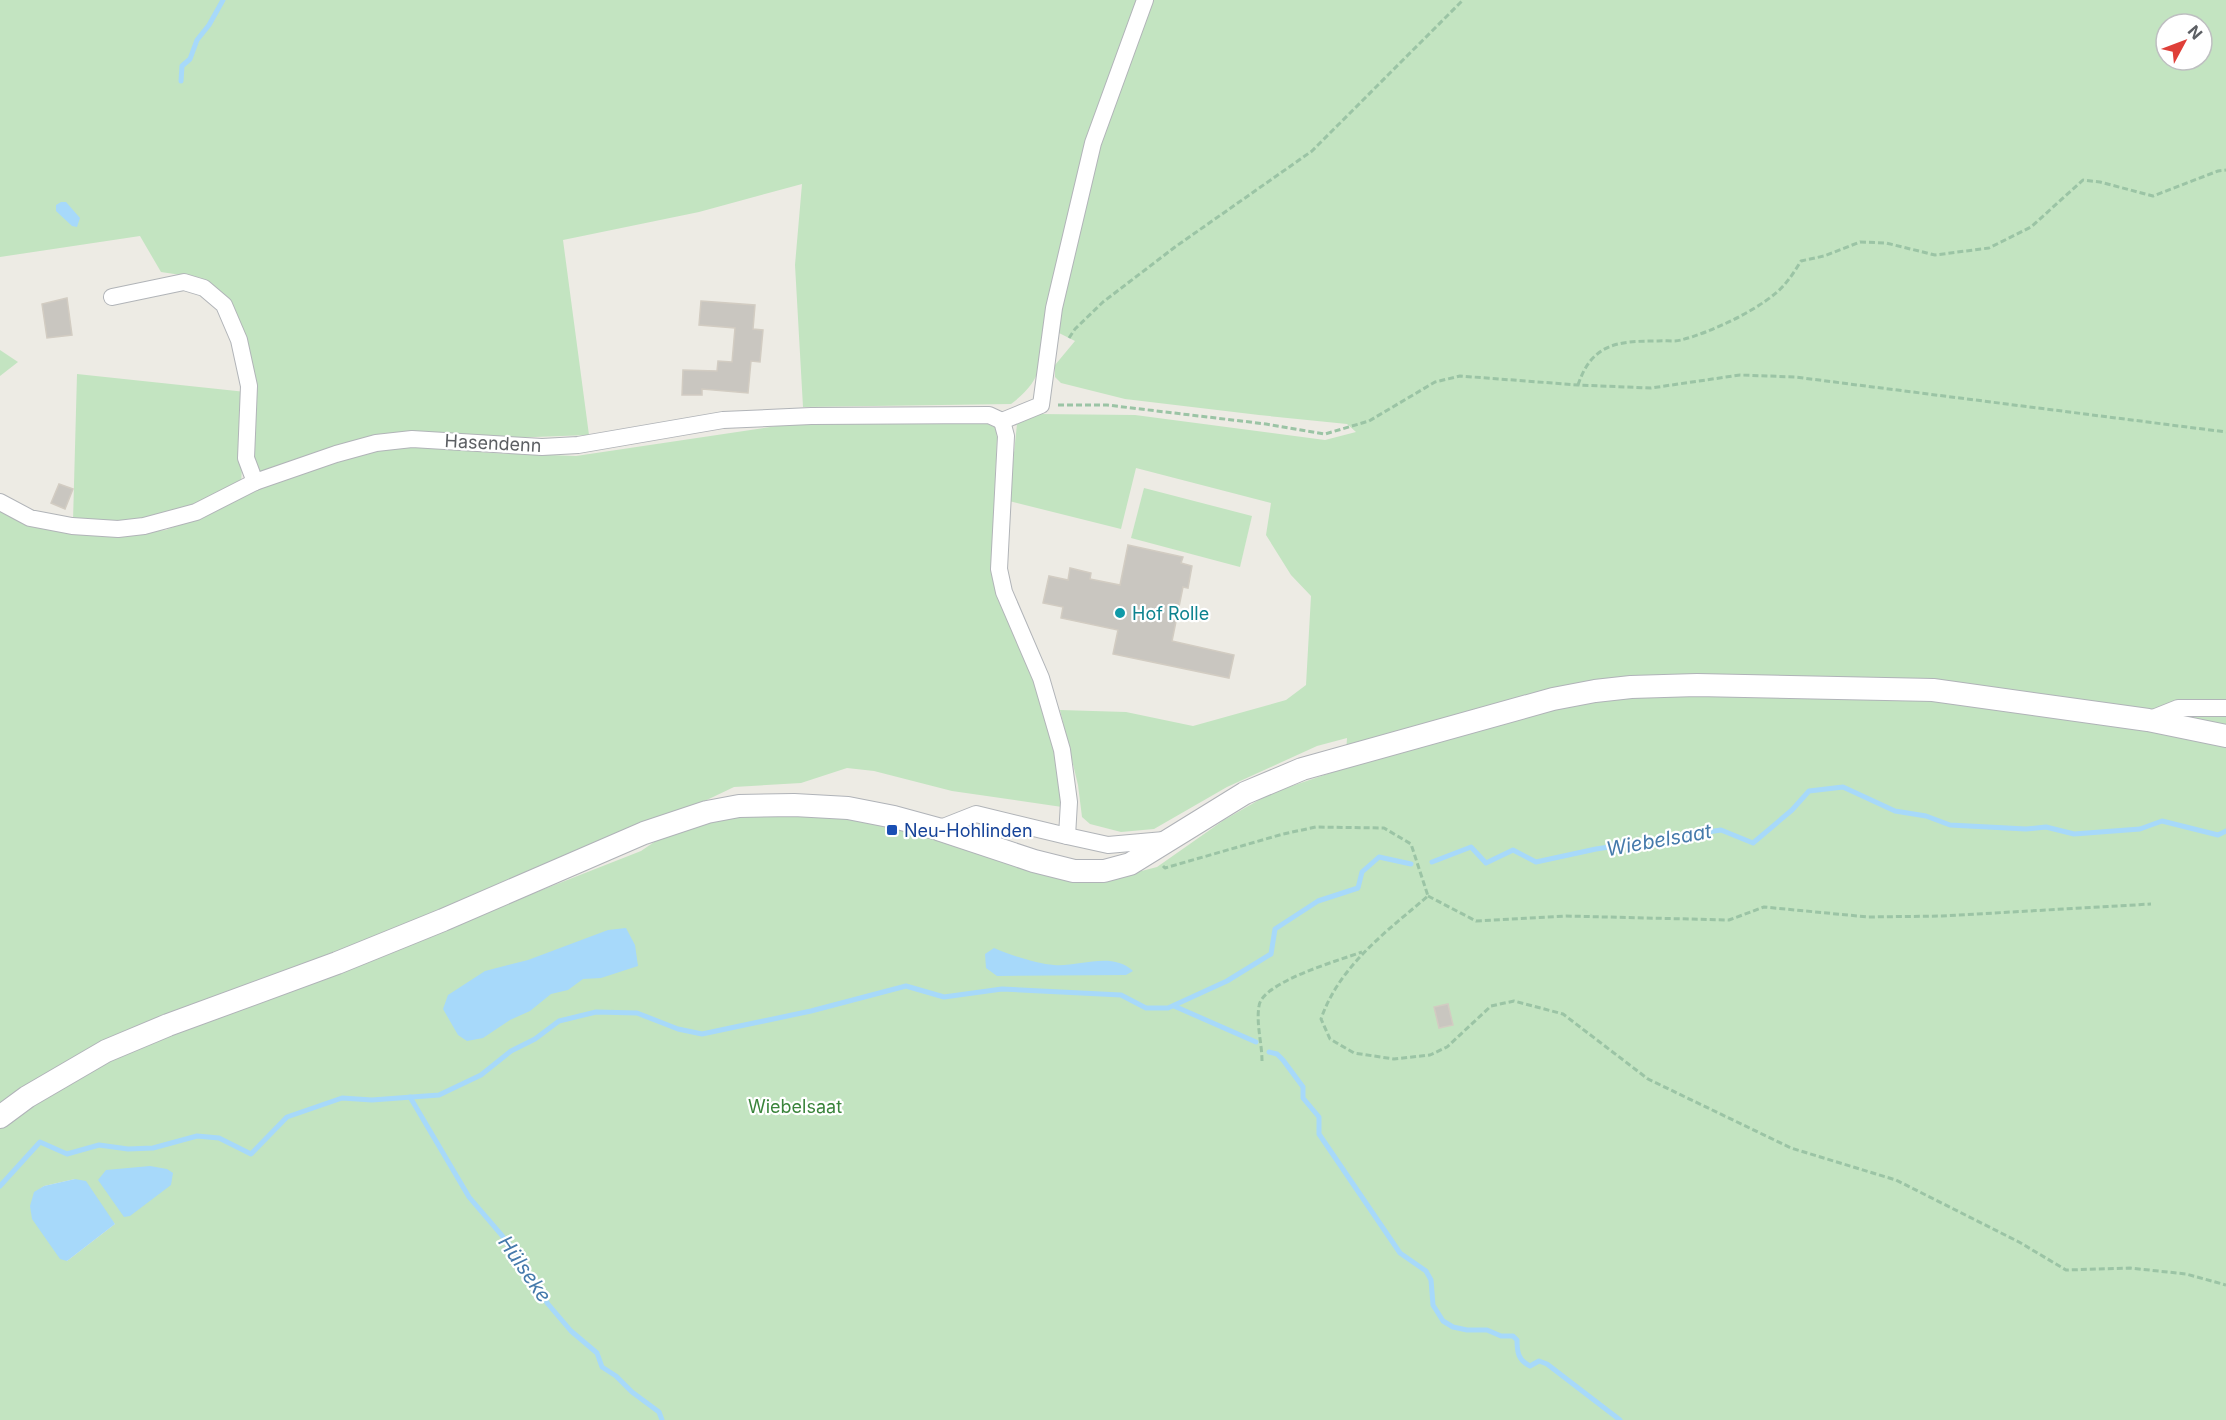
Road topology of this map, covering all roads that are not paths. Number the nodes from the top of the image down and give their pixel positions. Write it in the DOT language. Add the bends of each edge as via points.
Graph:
graph roads {
  1 [pos="1146,0"];
  2 [pos="112,297"];
  3 [pos="1002,421"];
  4 [pos="255,482"];
  5 [pos="0,502"];
  6 [pos="2226,708"];
  7 [pos="2148,720"];
  8 [pos="2226,736"];
  9 [pos="938,829"];
  10 [pos="1067,836"];
  11 [pos="1170,839"];
  12 [pos="0,1118"];
  1 -- 3 [label="street" via="1093,143 1054,308 1041,405"];
  2 -- 4 [label="street" via="184,282 204,288 224,305 239,340 249,386 246,458"];
  3 -- 4 [label="street, Hasendenn" via="989,415 723,420 578,445 542,447 412,439 376,443"];
  3 -- 10 [label="street" via="1006,436 999,569 1004,592 1041,678 1062,750 1069,802"];
  4 -- 5 [label="street, Hasendenn" via="196,512 118,529 30,518"];
  6 -- 7 [label="street" via="2178,708"];
  7 -- 8 [label="main road"];
  7 -- 11 [label="main road" via="1933,690 1697,685 1595,691 1553,699 1302,769 1245,793"];
  9 -- 10 [label="street" via="976,814"];
  9 -- 11 [label="main road" via="1074,871 1104,871 1130,864"];
  9 -- 12 [label="main road" via="848,808 750,806 707,812 644,832 422,929 168,1025 106,1052 27,1097"];
  10 -- 11 [label="street" via="1108,845"];
}
